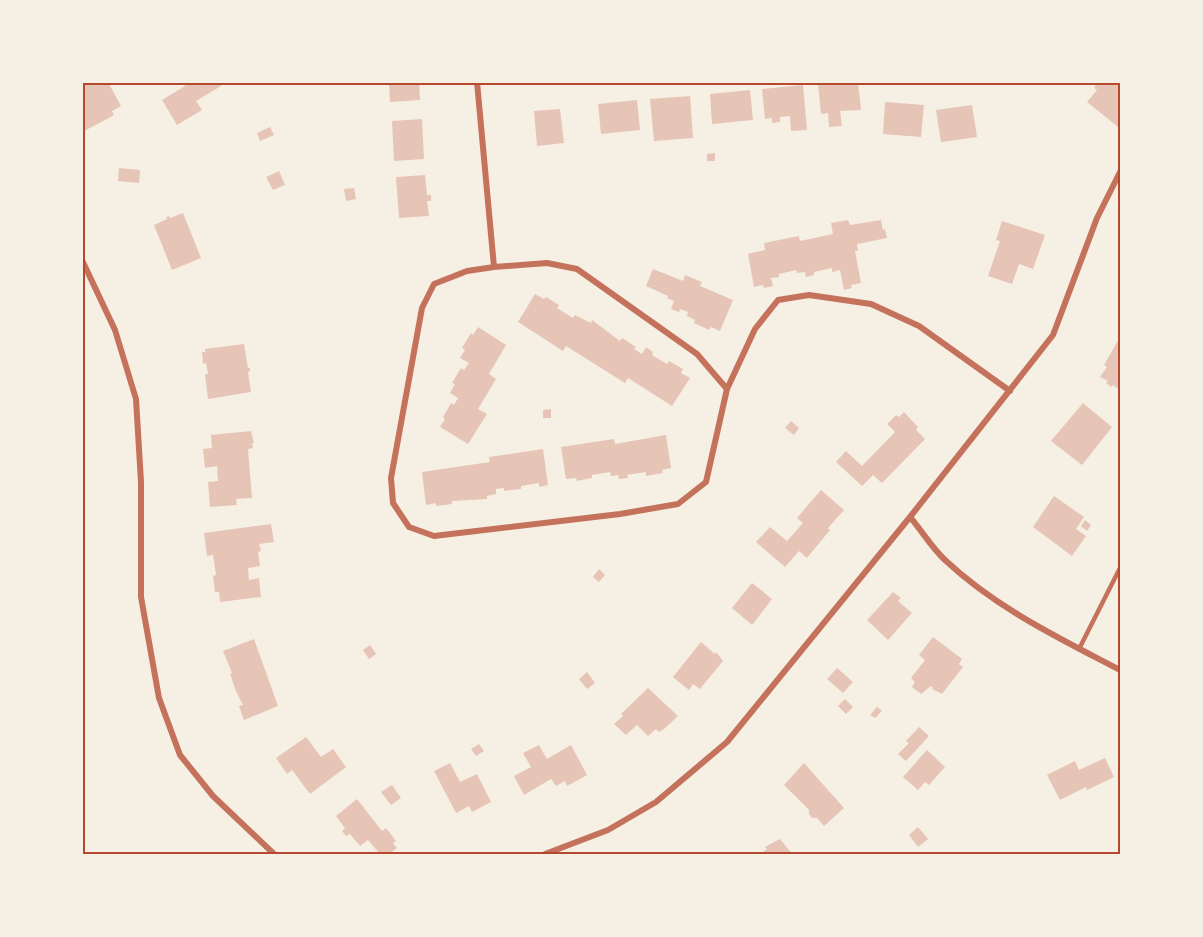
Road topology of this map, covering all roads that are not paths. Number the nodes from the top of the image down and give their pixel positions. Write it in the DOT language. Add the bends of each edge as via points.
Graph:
graph roads {
  1 [pos="477,82"];
  2 [pos="1120,172"];
  3 [pos="82,260"];
  4 [pos="494,267"];
  5 [pos="727,389"];
  6 [pos="1010,391"];
  7 [pos="910,517"];
  8 [pos="1120,568"];
  9 [pos="1079,649"];
  10 [pos="1120,670"];
  11 [pos="274,855"];
  12 [pos="545,855"];
  1 -- 4 [label="street"];
  2 -- 6 [label="street" via="1097,218 1053,335"];
  3 -- 11 [label="street" via="115,330 136,399 141,597 159,699 180,755 213,796"];
  4 -- 5 [label="street" via="547,263 577,269 697,354"];
  4 -- 5 [label="street" via="467,271 434,284 422,308 391,478 393,503 409,527 434,536 678,504 706,482"];
  5 -- 6 [label="street" via="755,328 778,300 809,295 871,304 919,326"];
  6 -- 7 [label="street"];
  7 -- 9 [label="street" via="944,559 989,598"];
  7 -- 12 [label="street" via="726,742 656,802 608,830"];
  8 -- 9 [label="lane"];
  9 -- 10 [label="street"];
}
